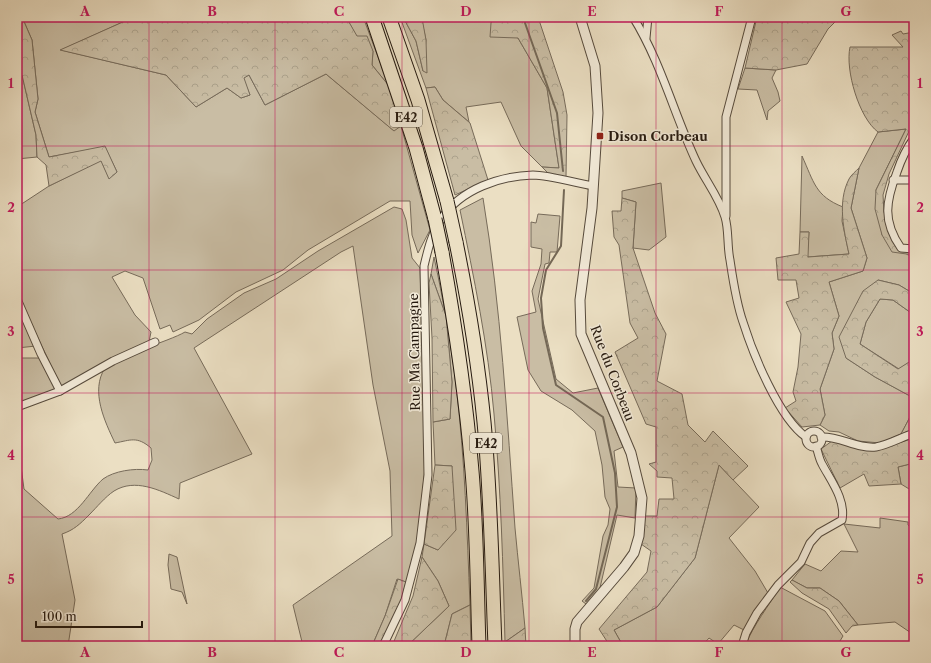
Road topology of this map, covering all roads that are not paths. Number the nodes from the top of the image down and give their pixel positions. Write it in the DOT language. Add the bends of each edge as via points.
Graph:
graph roads {
  1 [pos="372,17"];
  2 [pos="389,17"];
  3 [pos="580,17"];
  4 [pos="633,17"];
  5 [pos="648,17"];
  6 [pos="752,17"];
  7 [pos="646,38"];
  8 [pos="914,138"];
  9 [pos="893,180"];
  10 [pos="914,180"];
  11 [pos="593,186"];
  12 [pos="726,218"];
  13 [pos="914,248"];
  14 [pos="17,299"];
  15 [pos="155,342"];
  16 [pos="60,391"];
  17 [pos="17,407"];
  18 [pos="914,433"];
  19 [pos="821,436"];
  20 [pos="806,437"];
  21 [pos="816,446"];
  22 [pos="383,646"];
  23 [pos="479,646"];
  24 [pos="495,646"];
  25 [pos="575,646"];
  26 [pos="742,646"];
  1 -- 23 [label="highway, E42, bridge" via="416,148 435,219 456,333 473,480"];
  2 -- 24 [label="highway, E42, bridge" via="418,100 447,201 468,303 484,420"];
  3 -- 11 [label="street, Rue du Corbeau" via="589,43 597,81 598,113"];
  4 -- 7 [label="street"];
  5 -- 7 [label="street"];
  6 -- 12 [label="street" via="726,117"];
  7 -- 12 [label="street" via="696,162"];
  8 -- 9 [label="street" via="903,155"];
  9 -- 10 [label="street"];
  9 -- 13 [label="street" via="888,194 887,213 901,248"];
  11 -- 22 [label="street, Rue Ma Campagne" via="534,175 505,178 484,184 461,199 442,217 431,240 424,266 428,475 420,543 405,600"];
  11 -- 25 [label="street, Rue du Corbeau" via="580,300 581,334 631,453 642,498 639,536 634,553 577,622"];
  12 -- 20 [label="street" via="730,258 743,322 776,398 797,430"];
  14 -- 16 [label="street"];
  15 -- 16 [label="street" via="113,361"];
  16 -- 17 [label="street"];
  18 -- 19 [label="street" via="875,447"];
  19 -- 20 [label="street" via="815,432"];
  19 -- 21 [label="street" via="820,443"];
  20 -- 21 [label="street" via="810,446"];
  21 -- 26 [label="street" via="821,464 832,480 839,499 842,520 819,533 810,543 801,562 778,585 757,613"];
}
